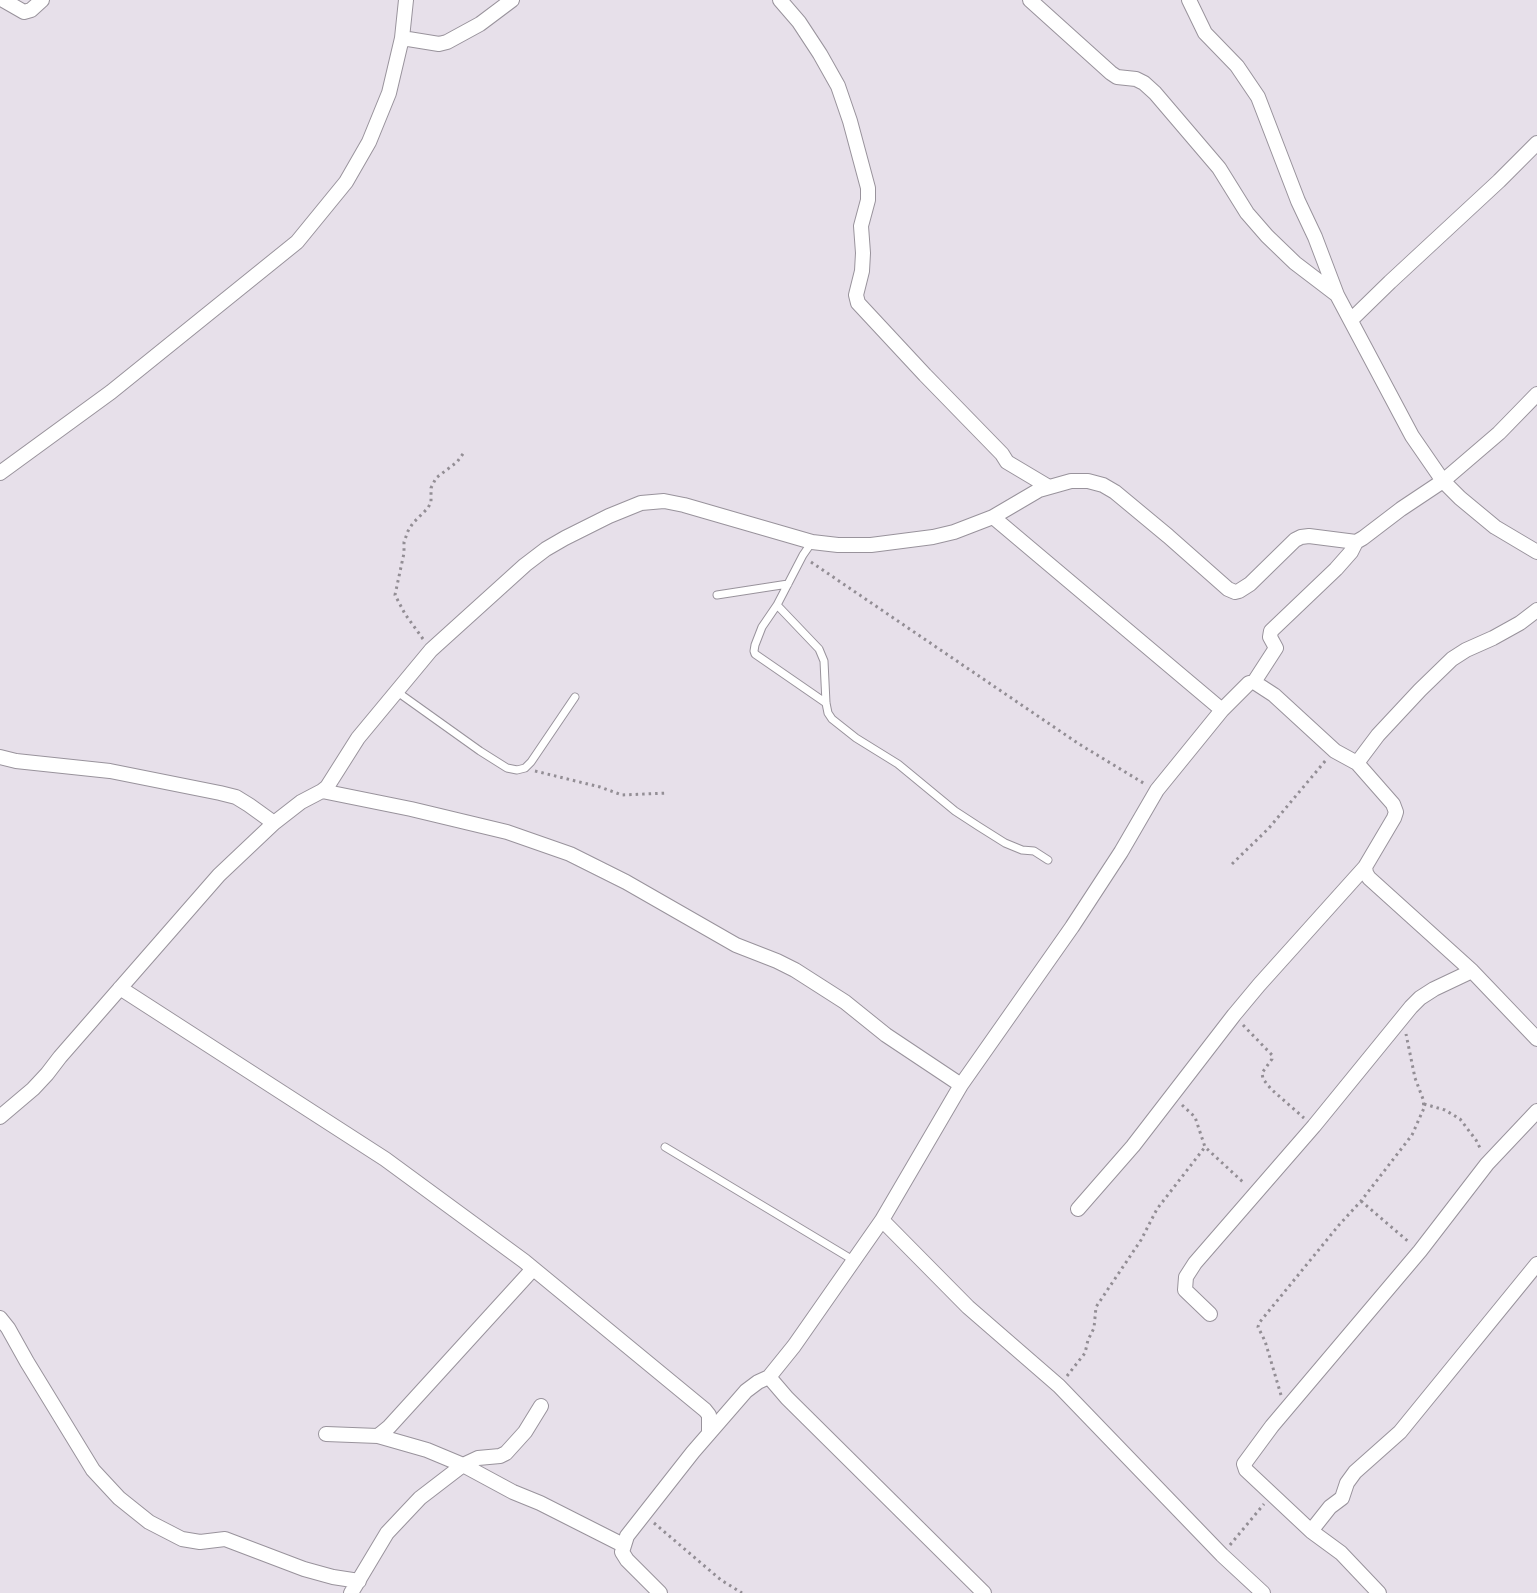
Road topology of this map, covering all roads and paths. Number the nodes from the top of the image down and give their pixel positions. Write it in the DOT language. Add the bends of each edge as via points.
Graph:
graph roads {
  1 [pos="3,0"];
  2 [pos="42,0"];
  3 [pos="406,0"];
  4 [pos="512,0"];
  5 [pos="780,0"];
  6 [pos="1030,0"];
  7 [pos="1189,0"];
  8 [pos="402,38"];
  9 [pos="1537,143"];
  10 [pos="1337,295"];
  11 [pos="1351,320"];
  12 [pos="1537,394"];
  13 [pos="465,451"];
  14 [pos="0,472"];
  15 [pos="1443,481"];
  16 [pos="1048,487"];
  17 [pos="993,517"];
  18 [pos="812,542"];
  19 [pos="1356,542"];
  20 [pos="1537,552"];
  21 [pos="803,555"];
  22 [pos="788,584"];
  23 [pos="717,595"];
  24 [pos="777,605"];
  25 [pos="1537,610"];
  26 [pos="431,650"];
  27 [pos="1254,682"];
  28 [pos="396,691"];
  29 [pos="575,697"];
  30 [pos="826,702"];
  31 [pos="1222,710"];
  32 [pos="1335,751"];
  33 [pos="0,757"];
  34 [pos="1357,763"];
  35 [pos="525,768"];
  36 [pos="1157,790"];
  37 [pos="322,791"];
  38 [pos="668,793"];
  39 [pos="274,823"];
  40 [pos="1048,860"];
  41 [pos="1232,864"];
  42 [pos="1365,867"];
  43 [pos="1472,970"];
  44 [pos="120,988"];
  45 [pos="1234,1015"];
  46 [pos="1402,1019"];
  47 [pos="1537,1039"];
  48 [pos="961,1085"];
  49 [pos="1178,1088"];
  50 [pos="1424,1104"];
  51 [pos="1537,1111"];
  52 [pos="0,1118"];
  53 [pos="1314,1126"];
  54 [pos="665,1147"];
  55 [pos="1205,1147"];
  56 [pos="1487,1164"];
  57 [pos="1255,1192"];
  58 [pos="1362,1201"];
  59 [pos="1078,1209"];
  60 [pos="882,1220"];
  61 [pos="1420,1252"];
  62 [pos="853,1260"];
  63 [pos="1537,1264"];
  64 [pos="533,1269"];
  65 [pos="1210,1314"];
  66 [pos="0,1318"];
  67 [pos="769,1377"];
  68 [pos="1059,1386"];
  69 [pos="541,1406"];
  70 [pos="1286,1412"];
  71 [pos="710,1433"];
  72 [pos="326,1434"];
  73 [pos="378,1436"];
  74 [pos="463,1465"];
  75 [pos="1272,1494"];
  76 [pos="644,1514"];
  77 [pos="1311,1531"];
  78 [pos="623,1545"];
  79 [pos="1222,1555"];
  80 [pos="359,1581"];
  81 [pos="351,1593"];
  82 [pos="660,1593"];
  83 [pos="742,1593"];
  84 [pos="984,1593"];
  85 [pos="1263,1593"];
  86 [pos="1379,1593"];
  1 -- 2 [label="street" via="24,12"];
  3 -- 8 [label="street"];
  4 -- 8 [label="street" via="480,24 447,42 439,44"];
  5 -- 16 [label="street" via="799,22 838,86 868,188 861,226 864,252 856,295 858,303 1007,462"];
  6 -- 10 [label="street" via="1111,73 1136,79 1156,93 1219,168 1247,213 1267,236 1295,263"];
  7 -- 10 [label="street" via="1205,33 1237,66 1258,97"];
  8 -- 14 [label="street" via="389,92 369,142 346,182 297,242 111,392"];
  9 -- 11 [label="street"];
  10 -- 11 [label="street"];
  11 -- 15 [label="street" via="1412,436"];
  12 -- 15 [label="street" via="1500,433"];
  13 -- 26 [label="path" via="457,462 436,478 428,508 413,523 404,542 396,599"];
  15 -- 19 [label="street"];
  15 -- 20 [label="street" via="1495,526"];
  16 -- 17 [label="street"];
  16 -- 19 [label="street" via="1071,481 1103,485 1136,509 1231,591 1239,591 1250,584 1301,537"];
  17 -- 18 [label="street" via="933,537 871,545"];
  17 -- 31 [label="street"];
  18 -- 21 [label="lane"];
  18 -- 26 [label="street" via="684,505 664,501 642,504 610,516 546,549"];
  19 -- 27 [label="street" via="1336,569 1271,631 1270,637 1276,648"];
  21 -- 22 [label="lane"];
  21 -- 36 [label="path" via="1079,744"];
  22 -- 23 [label="lane"];
  22 -- 24 [label="lane"];
  24 -- 30 [label="lane" via="819,649 824,661"];
  24 -- 30 [label="lane" via="762,627 755,645 756,654"];
  25 -- 34 [label="street" via="1442,667 1378,735"];
  26 -- 28 [label="street"];
  27 -- 31 [label="street" via="1249,683"];
  27 -- 32 [label="street" via="1274,695"];
  28 -- 35 [label="lane" via="508,768"];
  28 -- 37 [label="street" via="358,738"];
  29 -- 35 [label="lane"];
  30 -- 40 [label="lane" via="832,719 898,764 955,811 1005,843 1034,851"];
  31 -- 36 [label="street"];
  32 -- 34 [label="street"];
  32 -- 41 [label="path" via="1269,828"];
  33 -- 39 [label="street" via="110,772 220,793 236,797"];
  34 -- 42 [label="street" via="1393,804 1396,812"];
  35 -- 38 [label="path" via="622,795"];
  36 -- 48 [label="street" via="1072,927"];
  37 -- 39 [label="street"];
  37 -- 48 [label="street" via="507,832 570,854 736,945 795,970"];
  39 -- 44 [label="street" via="219,875"];
  42 -- 43 [label="street" via="1369,878"];
  42 -- 45 [label="street"];
  43 -- 46 [label="street" via="1420,998"];
  43 -- 47 [label="street"];
  44 -- 52 [label="street" via="33,1089"];
  44 -- 64 [label="street" via="385,1159"];
  45 -- 49 [label="street"];
  45 -- 53 [label="path" via="1272,1055 1263,1071 1263,1079 1284,1102"];
  46 -- 50 [label="path"];
  46 -- 53 [label="street"];
  48 -- 60 [label="street"];
  49 -- 55 [label="path" via="1176,1099 1195,1117"];
  49 -- 59 [label="street"];
  50 -- 56 [label="path" via="1460,1118 1476,1140"];
  50 -- 58 [label="path" via="1412,1135"];
  51 -- 56 [label="street"];
  53 -- 57 [label="street"];
  54 -- 62 [label="lane"];
  55 -- 57 [label="path"];
  55 -- 68 [label="path" via="1157,1209 1096,1306 1094,1328 1085,1353"];
  56 -- 61 [label="street"];
  57 -- 65 [label="street" via="1186,1277 1185,1290"];
  58 -- 61 [label="path"];
  58 -- 70 [label="path" via="1259,1323"];
  60 -- 62 [label="street"];
  60 -- 68 [label="street" via="968,1307"];
  61 -- 70 [label="street"];
  62 -- 67 [label="street"];
  63 -- 77 [label="street" via="1400,1432 1355,1472 1340,1500 1330,1507"];
  64 -- 71 [label="street" via="705,1410 709,1415"];
  64 -- 73 [label="street"];
  66 -- 80 [label="street" via="93,1470 119,1498 149,1522 182,1539 200,1542 225,1539 310,1571"];
  67 -- 71 [label="street" via="746,1391"];
  67 -- 84 [label="street"];
  68 -- 79 [label="street"];
  69 -- 74 [label="street" via="525,1432 506,1453 478,1458"];
  70 -- 75 [label="street" via="1244,1464 1246,1470"];
  71 -- 76 [label="street"];
  72 -- 73 [label="street"];
  73 -- 74 [label="street" via="427,1450"];
  74 -- 78 [label="street"];
  74 -- 80 [label="street" via="420,1498 388,1533"];
  75 -- 77 [label="street"];
  75 -- 79 [label="path"];
  76 -- 78 [label="street"];
  76 -- 83 [label="path" via="721,1580"];
  77 -- 86 [label="street" via="1341,1553"];
  78 -- 82 [label="street" via="622,1552 627,1560"];
  79 -- 85 [label="street"];
  80 -- 81 [label="street"];
}
